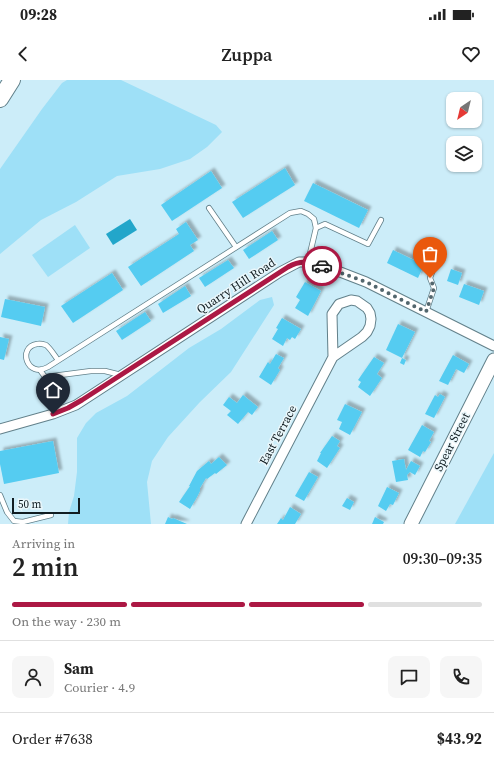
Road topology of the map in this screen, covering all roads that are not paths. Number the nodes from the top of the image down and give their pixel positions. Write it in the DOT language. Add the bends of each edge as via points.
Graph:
graph roads {
  1 [pos="12,80"];
  2 [pos="0,99"];
  3 [pos="209,208"];
  4 [pos="381,220"];
  5 [pos="316,228"];
  6 [pos="236,247"];
  7 [pos="440,250"];
  8 [pos="308,262"];
  9 [pos="426,312"];
  10 [pos="494,346"];
  11 [pos="333,357"];
  12 [pos="58,360"];
  13 [pos="494,360"];
  14 [pos="40,370"];
  15 [pos="121,376"];
  16 [pos="0,429"];
  17 [pos="0,495"];
  18 [pos="51,515"];
  19 [pos="28,523"];
  20 [pos="246,524"];
  21 [pos="411,524"];
  1 -- 2 [label="highway"];
  3 -- 6 [label="lane"];
  4 -- 5 [label="lane" via="368,244 324,224"];
  5 -- 6 [label="lane" via="314,219 308,214 301,211 290,213"];
  5 -- 8 [label="lane"];
  6 -- 12 [label="lane"];
  7 -- 9 [label="lane" via="430,278 434,288"];
  8 -- 9 [label="street, Quarry Hill Road" via="359,279"];
  8 -- 15 [label="street, Quarry Hill Road" via="299,262 288,267"];
  9 -- 10 [label="street, Quarry Hill Road"];
  11 -- 11 [label="street, East Terrace" via="332,314 339,304 357,301 370,313 370,326 362,337"];
  11 -- 20 [label="street, East Terrace"];
  12 -- 14 [label="lane"];
  12 -- 14 [label="lane" via="46,346 34,344 28,349 26,357 32,368"];
  13 -- 21 [label="main road, Spear Street"];
  14 -- 15 [label="lane" via="45,377 91,371 105,371"];
  15 -- 16 [label="street, Quarry Hill Road" via="68,408"];
  17 -- 19 [label="lane" via="14,521"];
  18 -- 19 [label="lane"];
}
